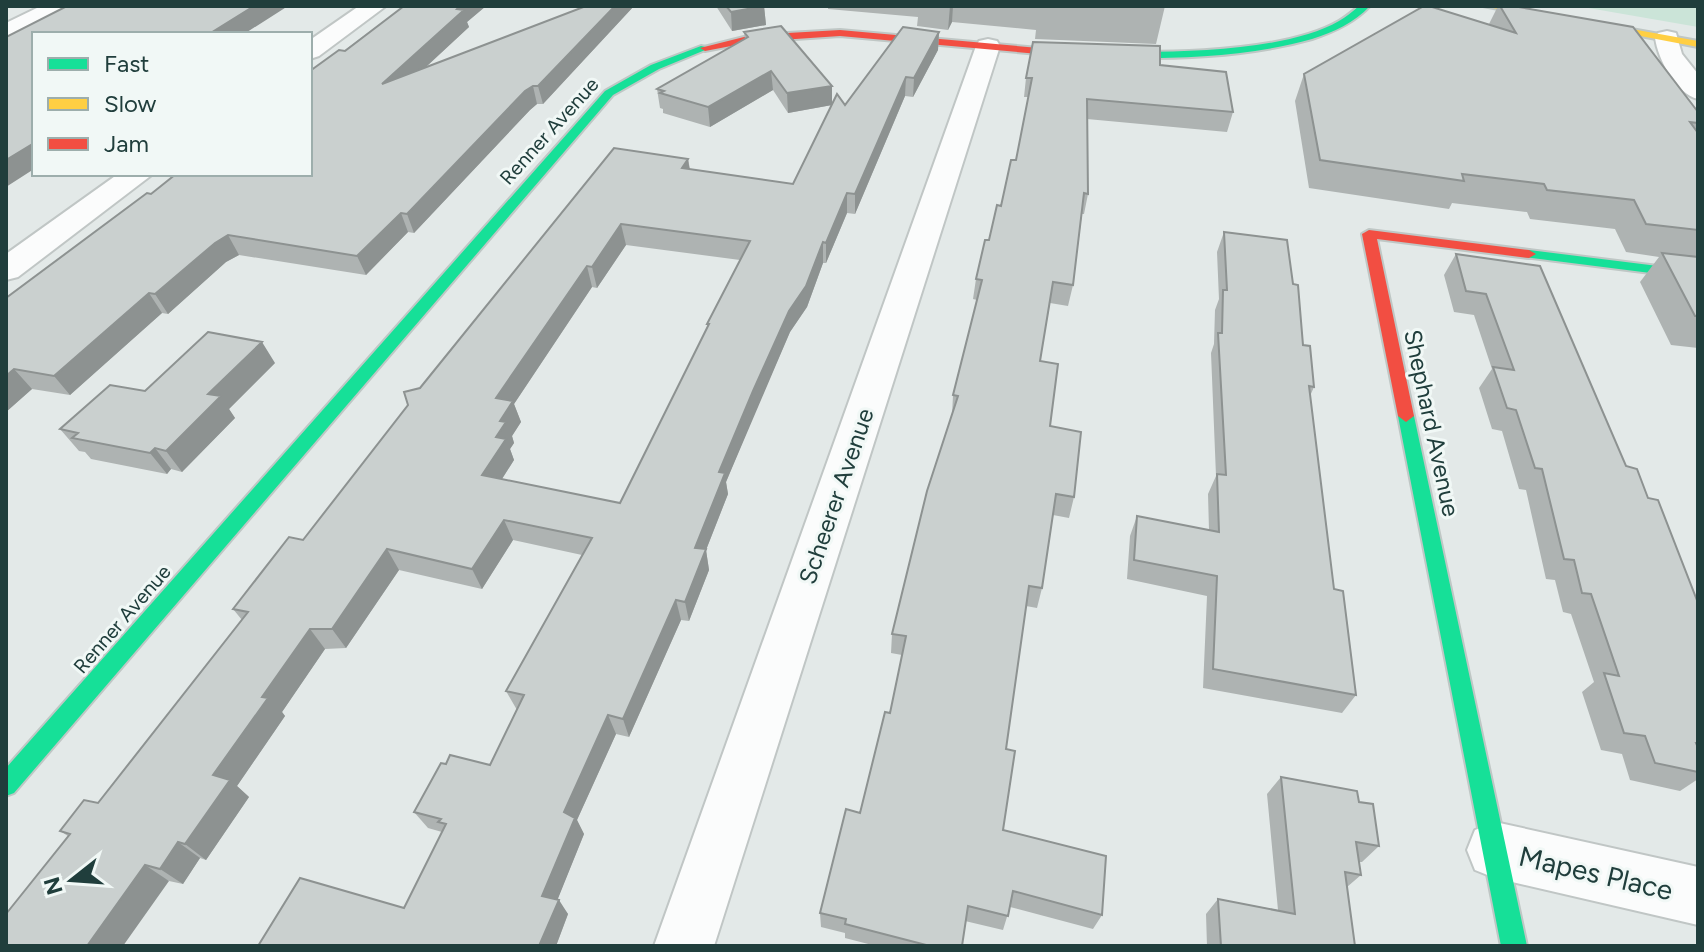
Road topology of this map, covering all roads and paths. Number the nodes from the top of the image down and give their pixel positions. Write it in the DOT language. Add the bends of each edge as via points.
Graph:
graph roads {
  1 [pos="31,6"];
  2 [pos="59,6"];
  3 [pos="353,6"];
  4 [pos="374,6"];
  5 [pos="1365,6"];
  6 [pos="1488,6"];
  7 [pos="6,19"];
  8 [pos="6,33"];
  9 [pos="312,34"];
  10 [pos="1667,38"];
  11 [pos="1698,44"];
  12 [pos="988,46"];
  13 [pos="312,50"];
  14 [pos="1698,91"];
  15 [pos="105,176"];
  16 [pos="135,176"];
  17 [pos="6,244"];
  18 [pos="6,270"];
  19 [pos="1698,275"];
  20 [pos="6,785"];
  21 [pos="1495,850"];
  22 [pos="1698,896"];
  23 [pos="684,946"];
  24 [pos="1514,946"];
  1 -- 7 [label="street"];
  2 -- 8 [label="street"];
  3 -- 9 [label="street"];
  4 -- 13 [label="street"];
  5 -- 12 [label="street, Renner Avenue" via="1360,15 1329,29 1240,49 1092,55"];
  6 -- 10 [label="street"];
  10 -- 11 [label="street"];
  10 -- 14 [label="street" via="1670,55"];
  12 -- 20 [label="street, Renner Avenue" via="867,31 742,39 650,67 609,93"];
  12 -- 23 [label="street, Scheerer Avenue"];
  15 -- 17 [label="street"];
  16 -- 18 [label="street"];
  19 -- 21 [label="street, Shephard Avenue" via="1369,234"];
  21 -- 22 [label="street, Mapes Place"];
  21 -- 24 [label="street, Shephard Avenue"];
}
